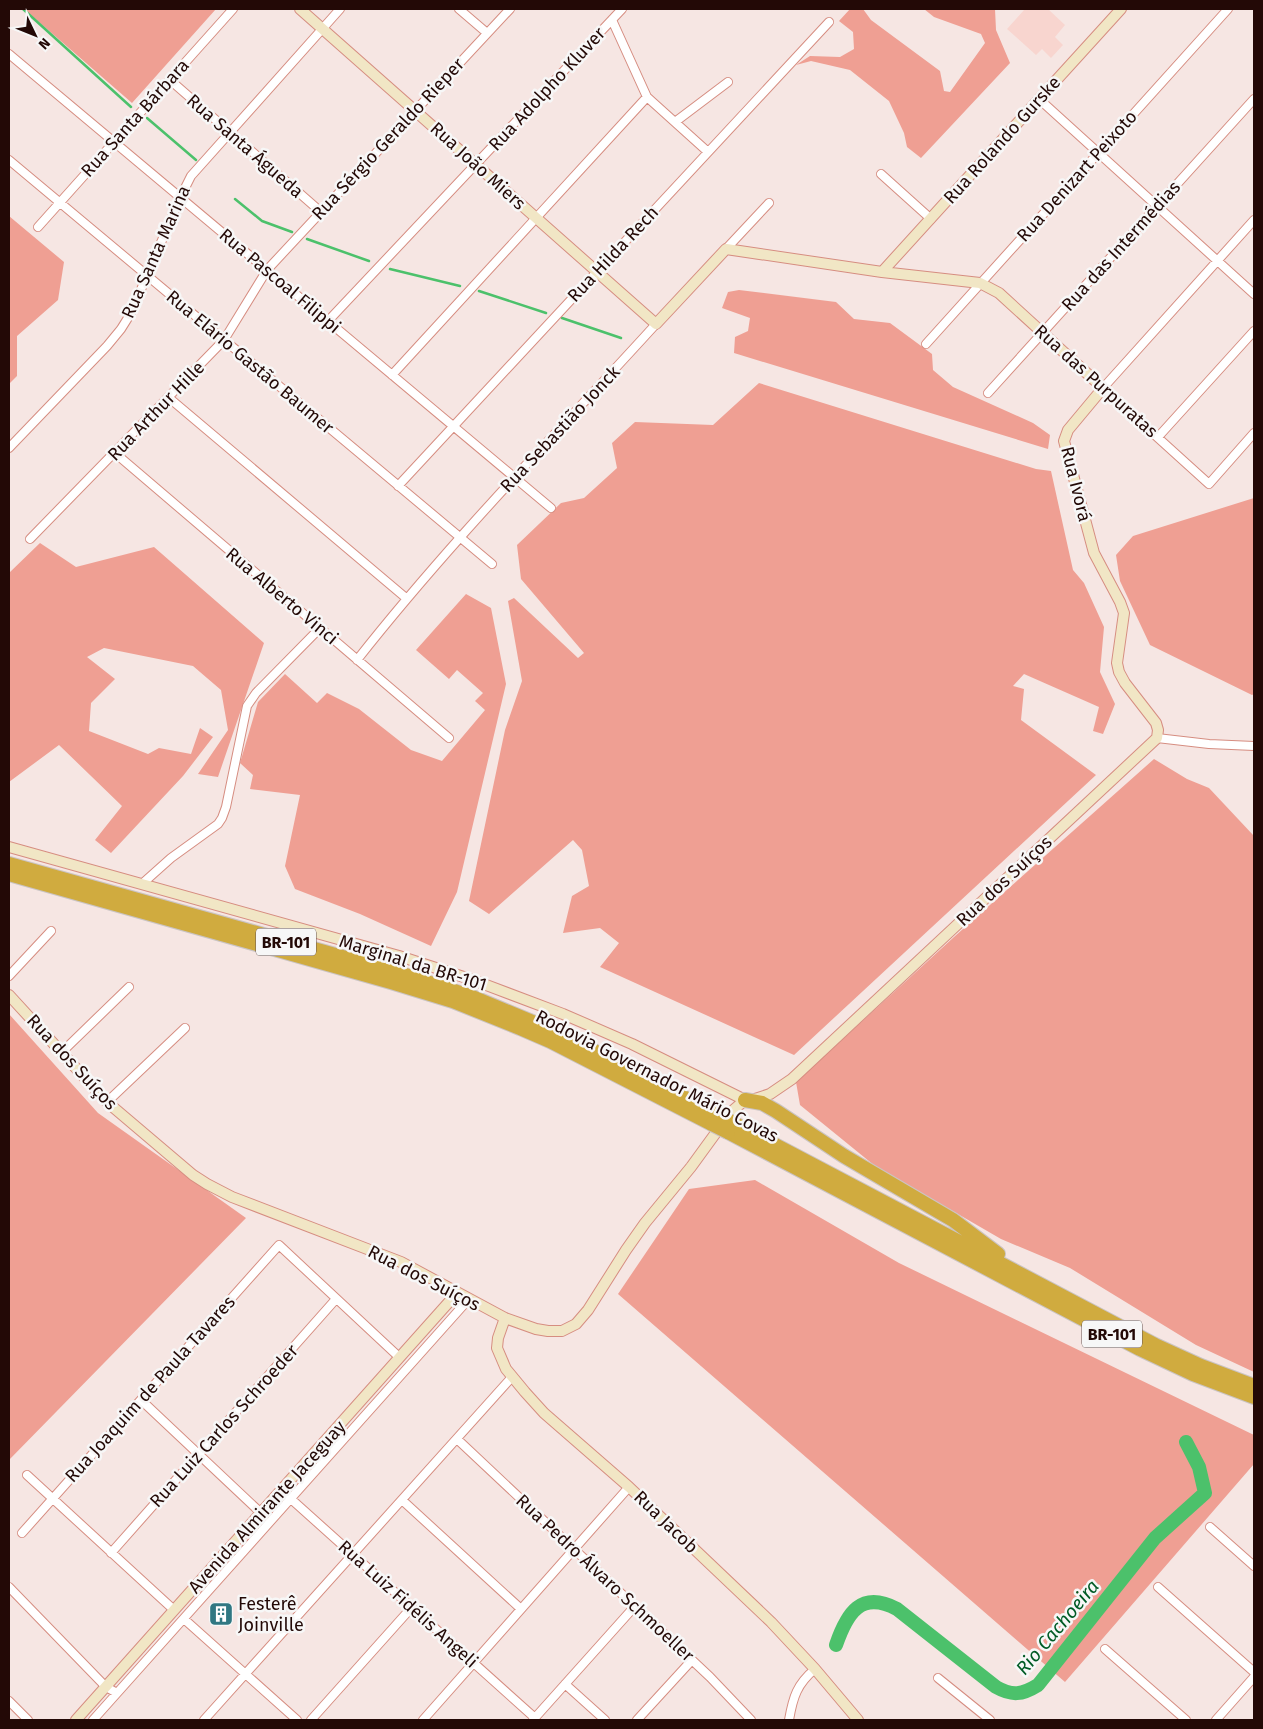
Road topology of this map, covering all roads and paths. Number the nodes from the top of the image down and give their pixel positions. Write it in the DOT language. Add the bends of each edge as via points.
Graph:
graph roads {
  1 [pos="233,9"];
  2 [pos="300,9"];
  3 [pos="340,9"];
  4 [pos="459,9"];
  5 [pos="510,9"];
  6 [pos="622,9"];
  7 [pos="1121,9"];
  8 [pos="1228,9"];
  9 [pos="612,20"];
  10 [pos="829,22"];
  11 [pos="323,28"];
  12 [pos="487,33"];
  13 [pos="9,54"];
  14 [pos="170,80"];
  15 [pos="728,82"];
  16 [pos="647,97"];
  17 [pos="1039,99"];
  18 [pos="1254,99"];
  19 [pos="415,111"];
  20 [pos="675,122"];
  21 [pos="230,132"];
  22 [pos="114,142"];
  23 [pos="708,152"];
  24 [pos="1098,153"];
  25 [pos="9,160"];
  26 [pos="476,164"];
  27 [pos="881,174"];
  28 [pos="180,198"];
  29 [pos="60,203"];
  30 [pos="769,203"];
  31 [pos="1157,206"];
  32 [pos="321,212"];
  33 [pos="536,218"];
  34 [pos="931,219"];
  35 [pos="1254,220"];
  36 [pos="38,228"];
  37 [pos="726,249"];
  38 [pos="1218,261"];
  39 [pos="267,270"];
  40 [pos="597,272"];
  41 [pos="882,272"];
  42 [pos="147,276"];
  43 [pos="980,283"];
  44 [pos="1254,294"];
  45 [pos="328,321"];
  46 [pos="656,324"];
  47 [pos="1254,330"];
  48 [pos="1043,333"];
  49 [pos="224,340"];
  50 [pos="926,344"];
  51 [pos="392,374"];
  52 [pos="1104,388"];
  53 [pos="988,394"];
  54 [pos="168,397"];
  55 [pos="453,426"];
  56 [pos="1254,433"];
  57 [pos="1158,437"];
  58 [pos="9,448"];
  59 [pos="114,453"];
  60 [pos="515,478"];
  61 [pos="398,486"];
  62 [pos="551,508"];
  63 [pos="459,537"];
  64 [pos="30,539"];
  65 [pos="492,564"];
  66 [pos="406,598"];
  67 [pos="320,628"];
  68 [pos="357,660"];
  69 [pos="449,738"];
  70 [pos="1157,738"];
  71 [pos="1254,746"];
  72 [pos="9,847"];
  73 [pos="10,872"];
  74 [pos="143,883"];
  75 [pos="51,931"];
  76 [pos="9,976"];
  77 [pos="129,987"];
  78 [pos="9,995"];
  79 [pos="184,1028"];
  80 [pos="62,1052"];
  81 [pos="779,1090"];
  82 [pos="745,1100"];
  83 [pos="107,1102"];
  84 [pos="776,1111"];
  85 [pos="731,1128"];
  86 [pos="1029,1278"];
  87 [pos="457,1293"];
  88 [pos="336,1299"];
  89 [pos="468,1300"];
  90 [pos="505,1318"];
  91 [pos="399,1357"];
  92 [pos="512,1377"];
  93 [pos="1254,1386"];
  94 [pos="1254,1397"];
  95 [pos="140,1400"];
  96 [pos="457,1439"];
  97 [pos="198,1455"];
  98 [pos="27,1475"];
  99 [pos="630,1487"];
  100 [pos="281,1490"];
  101 [pos="53,1499"];
  102 [pos="291,1499"];
  103 [pos="402,1500"];
  104 [pos="261,1513"];
  105 [pos="1210,1527"];
  106 [pos="22,1533"];
  107 [pos="574,1549"];
  108 [pos="111,1552"];
  109 [pos="353,1554"];
  110 [pos="1254,1566"];
  111 [pos="9,1587"];
  112 [pos="1158,1587"];
  113 [pos="635,1606"];
  114 [pos="412,1607"];
  115 [pos="521,1609"];
  116 [pos="174,1610"];
  117 [pos="184,1619"];
  118 [pos="164,1621"];
  119 [pos="174,1630"];
  120 [pos="1105,1649"];
  121 [pos="692,1660"];
  122 [pos="474,1663"];
  123 [pos="814,1669"];
  124 [pos="1254,1672"];
  125 [pos="246,1674"];
  126 [pos="1254,1677"];
  127 [pos="938,1678"];
  128 [pos="565,1684"];
  129 [pos="106,1687"];
  130 [pos="117,1693"];
  131 [pos="9,1701"];
  132 [pos="534,1719"];
  133 [pos="28,1720"];
  134 [pos="76,1720"];
  135 [pos="93,1720"];
  136 [pos="204,1720"];
  137 [pos="297,1720"];
  138 [pos="311,1720"];
  139 [pos="422,1720"];
  140 [pos="605,1720"];
  141 [pos="637,1720"];
  142 [pos="750,1720"];
  143 [pos="789,1720"];
  144 [pos="858,1720"];
  145 [pos="990,1720"];
  146 [pos="1186,1720"];
  147 [pos="1216,1720"];
  1 -- 14 [label="street, Rua Santa Bárbara"];
  2 -- 11 [label="street, Rua João Miers"];
  3 -- 11 [label="street, Rua Santa Marina"];
  4 -- 12 [label="street"];
  5 -- 12 [label="street, Rua Sérgio Geraldo Rieper"];
  6 -- 9 [label="street, Rua Adolpho Kluver"];
  7 -- 17 [label="street, Rua Rolando Gurske"];
  8 -- 24 [label="street, Rua Denizart Peixoto"];
  9 -- 16 [label="street"];
  9 -- 26 [label="street, Rua Adolpho Kluver"];
  10 -- 23 [label="street, Rua Hilda Rech"];
  11 -- 19 [label="street, Rua João Miers"];
  11 -- 21 [label="street, Rua Santa Marina"];
  12 -- 19 [label="street, Rua Sérgio Geraldo Rieper"];
  13 -- 22 [label="street, Rua Pascoal Filippi"];
  14 -- 21 [label="street, Rua Santa Águeda"];
  14 -- 22 [label="street, Rua Santa Bárbara"];
  15 -- 20 [label="street"];
  16 -- 20 [label="street"];
  16 -- 33 [label="street"];
  17 -- 24 [label="street"];
  17 -- 34 [label="street, Rua Rolando Gurske"];
  18 -- 31 [label="street, Rua das Intermédias"];
  19 -- 26 [label="street, Rua João Miers"];
  19 -- 32 [label="street, Rua Sérgio Geraldo Rieper"];
  20 -- 23 [label="street"];
  21 -- 28 [label="street, Rua Santa Marina" via="191,176"];
  21 -- 32 [label="street, Rua Santa Águeda"];
  22 -- 28 [label="street, Rua Pascoal Filippi"];
  22 -- 29 [label="street, Rua Santa Bárbara"];
  23 -- 40 [label="street, Rua Hilda Rech"];
  24 -- 31 [label="street"];
  24 -- 43 [label="street, Rua Denizart Peixoto"];
  25 -- 29 [label="street, Rua Elário Gastão Baumer"];
  26 -- 33 [label="street, Rua João Miers"];
  26 -- 45 [label="street, Rua Adolpho Kluver"];
  27 -- 34 [label="street"];
  28 -- 39 [label="street, Rua Pascoal Filippi"];
  28 -- 42 [label="street, Rua Santa Marina"];
  29 -- 36 [label="street, Rua Santa Bárbara"];
  29 -- 42 [label="street, Rua Elário Gastão Baumer"];
  30 -- 37 [label="street, Rua Sebastião Jonck"];
  31 -- 38 [label="street"];
  31 -- 48 [label="street, Rua das Intermédias"];
  32 -- 39 [label="street, Rua Sérgio Geraldo Rieper"];
  33 -- 40 [label="street, Rua João Miers"];
  33 -- 51 [label="street"];
  34 -- 41 [label="street, Rua Rolando Gurske"];
  35 -- 38 [label="street, Rua Ivorá"];
  37 -- 41 [label="street"];
  37 -- 46 [label="street, Rua Sebastião Jonck"];
  38 -- 44 [label="street"];
  38 -- 52 [label="street, Rua Ivorá"];
  39 -- 45 [label="street, Rua Pascoal Filippi"];
  39 -- 49 [label="street, Rua Arthur Hille"];
  40 -- 46 [label="street, Rua João Miers"];
  40 -- 55 [label="street, Rua Hilda Rech"];
  41 -- 43 [label="street"];
  42 -- 49 [label="street, Rua Elário Gastão Baumer"];
  42 -- 58 [label="street, Rua Santa Marina" via="131,313 115,337"];
  43 -- 48 [label="street, Rua das Purpuratas" via="999,293"];
  43 -- 50 [label="street, Rua Denizart Peixoto"];
  45 -- 51 [label="street, Rua Pascoal Filippi"];
  46 -- 60 [label="street, Rua Sebastião Jonck"];
  47 -- 57 [label="street"];
  48 -- 52 [label="street, Rua das Purpuratas"];
  48 -- 53 [label="street, Rua das Intermédias"];
  49 -- 54 [label="street, Rua Arthur Hille"];
  49 -- 61 [label="street, Rua Elário Gastão Baumer"];
  51 -- 55 [label="street, Rua Pascoal Filippi"];
  52 -- 57 [label="street, Rua das Purpuratas"];
  52 -- 70 [label="street, Rua Ivorá" via="1068,430 1064,441 1094,553 1124,613 1117,662 1119,672 1156,723"];
  54 -- 59 [label="street, Rua Arthur Hille"];
  54 -- 66 [label="street"];
  55 -- 60 [label="street, Rua Pascoal Filippi"];
  55 -- 61 [label="street, Rua Hilda Rech"];
  56 -- 57 [label="street, Rua das Purpuratas" via="1209,484"];
  59 -- 64 [label="street, Rua Arthur Hille"];
  59 -- 67 [label="street, Rua Alberto Vinci"];
  60 -- 62 [label="street, Rua Pascoal Filippi"];
  60 -- 63 [label="street, Rua Sebastião Jonck"];
  61 -- 63 [label="street, Rua Elário Gastão Baumer"];
  63 -- 65 [label="street, Rua Elário Gastão Baumer"];
  63 -- 66 [label="street, Rua Sebastião Jonck"];
  66 -- 68 [label="street, Rua Sebastião Jonck"];
  67 -- 68 [label="street, Rua Alberto Vinci"];
  67 -- 74 [label="street" via="247,706 226,806 218,824 170,858"];
  68 -- 69 [label="street, Rua Alberto Vinci"];
  70 -- 71 [label="street"];
  70 -- 81 [label="street, Rua dos Suíços"];
  72 -- 74 [label="street, Marginal da BR-101"];
  73 -- 85 [label="highway, Rodovia Governador Mário Covas / BR-101, bridge" via="396,972 472,997 559,1034"];
  74 -- 82 [label="street, Marginal da BR-101" via="473,980 632,1044"];
  75 -- 76 [label="street"];
  77 -- 80 [label="street"];
  78 -- 80 [label="street, Rua dos Suíços"];
  79 -- 83 [label="street"];
  80 -- 83 [label="street, Rua dos Suíços"];
  81 -- 82 [label="street, Rua dos Suíços"];
  81 -- 84 [label="street"];
  82 -- 84 [label="highway" via="762,1102"];
  82 -- 90 [label="street, Rua dos Suíços" via="731,1112 646,1222 576,1324 548,1331"];
  83 -- 87 [label="street, Rua dos Suíços" via="193,1174 220,1192 401,1262"];
  84 -- 86 [label="highway" via="844,1156 953,1220"];
  85 -- 86 [label="highway, Rodovia Governador Mário Covas / BR-101"];
  85 -- 94 [label="highway, Rodovia Governador Mário Covas / BR-101" via="1140,1349"];
  86 -- 93 [label="highway, Rodovia Governador Mário Covas / BR-101" via="1176,1355"];
  87 -- 89 [label="street, Rua dos Suíços"];
  87 -- 91 [label="street, Avenida Almirante Jaceguay"];
  88 -- 91 [label="street"];
  88 -- 95 [label="street, Rua Joaquim de Paula Tavares" via="279,1245"];
  88 -- 97 [label="street, Rua Luiz Carlos Schroeder"];
  89 -- 90 [label="street, Rua dos Suíços"];
  89 -- 102 [label="street, Avenida Almirante Jaceguay"];
  90 -- 92 [label="street, Rua Jacob" via="497,1348"];
  91 -- 100 [label="street, Avenida Almirante Jaceguay"];
  92 -- 96 [label="street"];
  92 -- 99 [label="street, Rua Jacob" via="544,1412"];
  95 -- 97 [label="street"];
  95 -- 101 [label="street, Rua Joaquim de Paula Tavares"];
  96 -- 103 [label="street"];
  96 -- 107 [label="street, Rua Pedro Álvaro Schmoeller"];
  97 -- 104 [label="street"];
  97 -- 108 [label="street, Rua Luiz Carlos Schroeder"];
  98 -- 101 [label="street"];
  99 -- 107 [label="street"];
  99 -- 123 [label="street, Rua Jacob" via="771,1622"];
  100 -- 102 [label="street, Rua Luiz Fidélis Angeli"];
  100 -- 104 [label="street, Avenida Almirante Jaceguay"];
  101 -- 106 [label="street, Rua Joaquim de Paula Tavares"];
  101 -- 108 [label="street"];
  102 -- 109 [label="street, Rua Luiz Fidélis Angeli"];
  102 -- 117 [label="street, Avenida Almirante Jaceguay"];
  103 -- 109 [label="street"];
  103 -- 115 [label="street"];
  104 -- 116 [label="street, Avenida Almirante Jaceguay"];
  105 -- 110 [label="street"];
  107 -- 113 [label="street, Rua Pedro Álvaro Schmoeller"];
  107 -- 115 [label="street"];
  108 -- 116 [label="street"];
  109 -- 114 [label="street, Rua Luiz Fidélis Angeli"];
  109 -- 125 [label="street"];
  111 -- 129 [label="street"];
  112 -- 124 [label="street"];
  113 -- 121 [label="street, Rua Pedro Álvaro Schmoeller"];
  113 -- 128 [label="street"];
  114 -- 122 [label="street, Rua Luiz Fidélis Angeli"];
  114 -- 138 [label="street"];
  115 -- 122 [label="street"];
  116 -- 118 [label="street, Avenida Almirante Jaceguay"];
  117 -- 119 [label="street, Avenida Almirante Jaceguay"];
  117 -- 125 [label="street"];
  118 -- 119 [label="street"];
  118 -- 129 [label="street, Avenida Almirante Jaceguay"];
  119 -- 130 [label="street, Avenida Almirante Jaceguay"];
  120 -- 146 [label="street"];
  121 -- 141 [label="street"];
  121 -- 142 [label="street, Rua Pedro Álvaro Schmoeller"];
  122 -- 132 [label="street, Rua Luiz Fidélis Angeli"];
  122 -- 139 [label="street"];
  123 -- 143 [label="street" via="798,1687"];
  123 -- 144 [label="street, Rua Jacob"];
  125 -- 136 [label="street"];
  125 -- 137 [label="street"];
  126 -- 147 [label="street"];
  127 -- 145 [label="street"];
  128 -- 132 [label="street"];
  128 -- 140 [label="street"];
  129 -- 130 [label="street"];
  129 -- 134 [label="street, Avenida Almirante Jaceguay"];
  130 -- 135 [label="street, Avenida Almirante Jaceguay"];
  131 -- 133 [label="street"];
}
